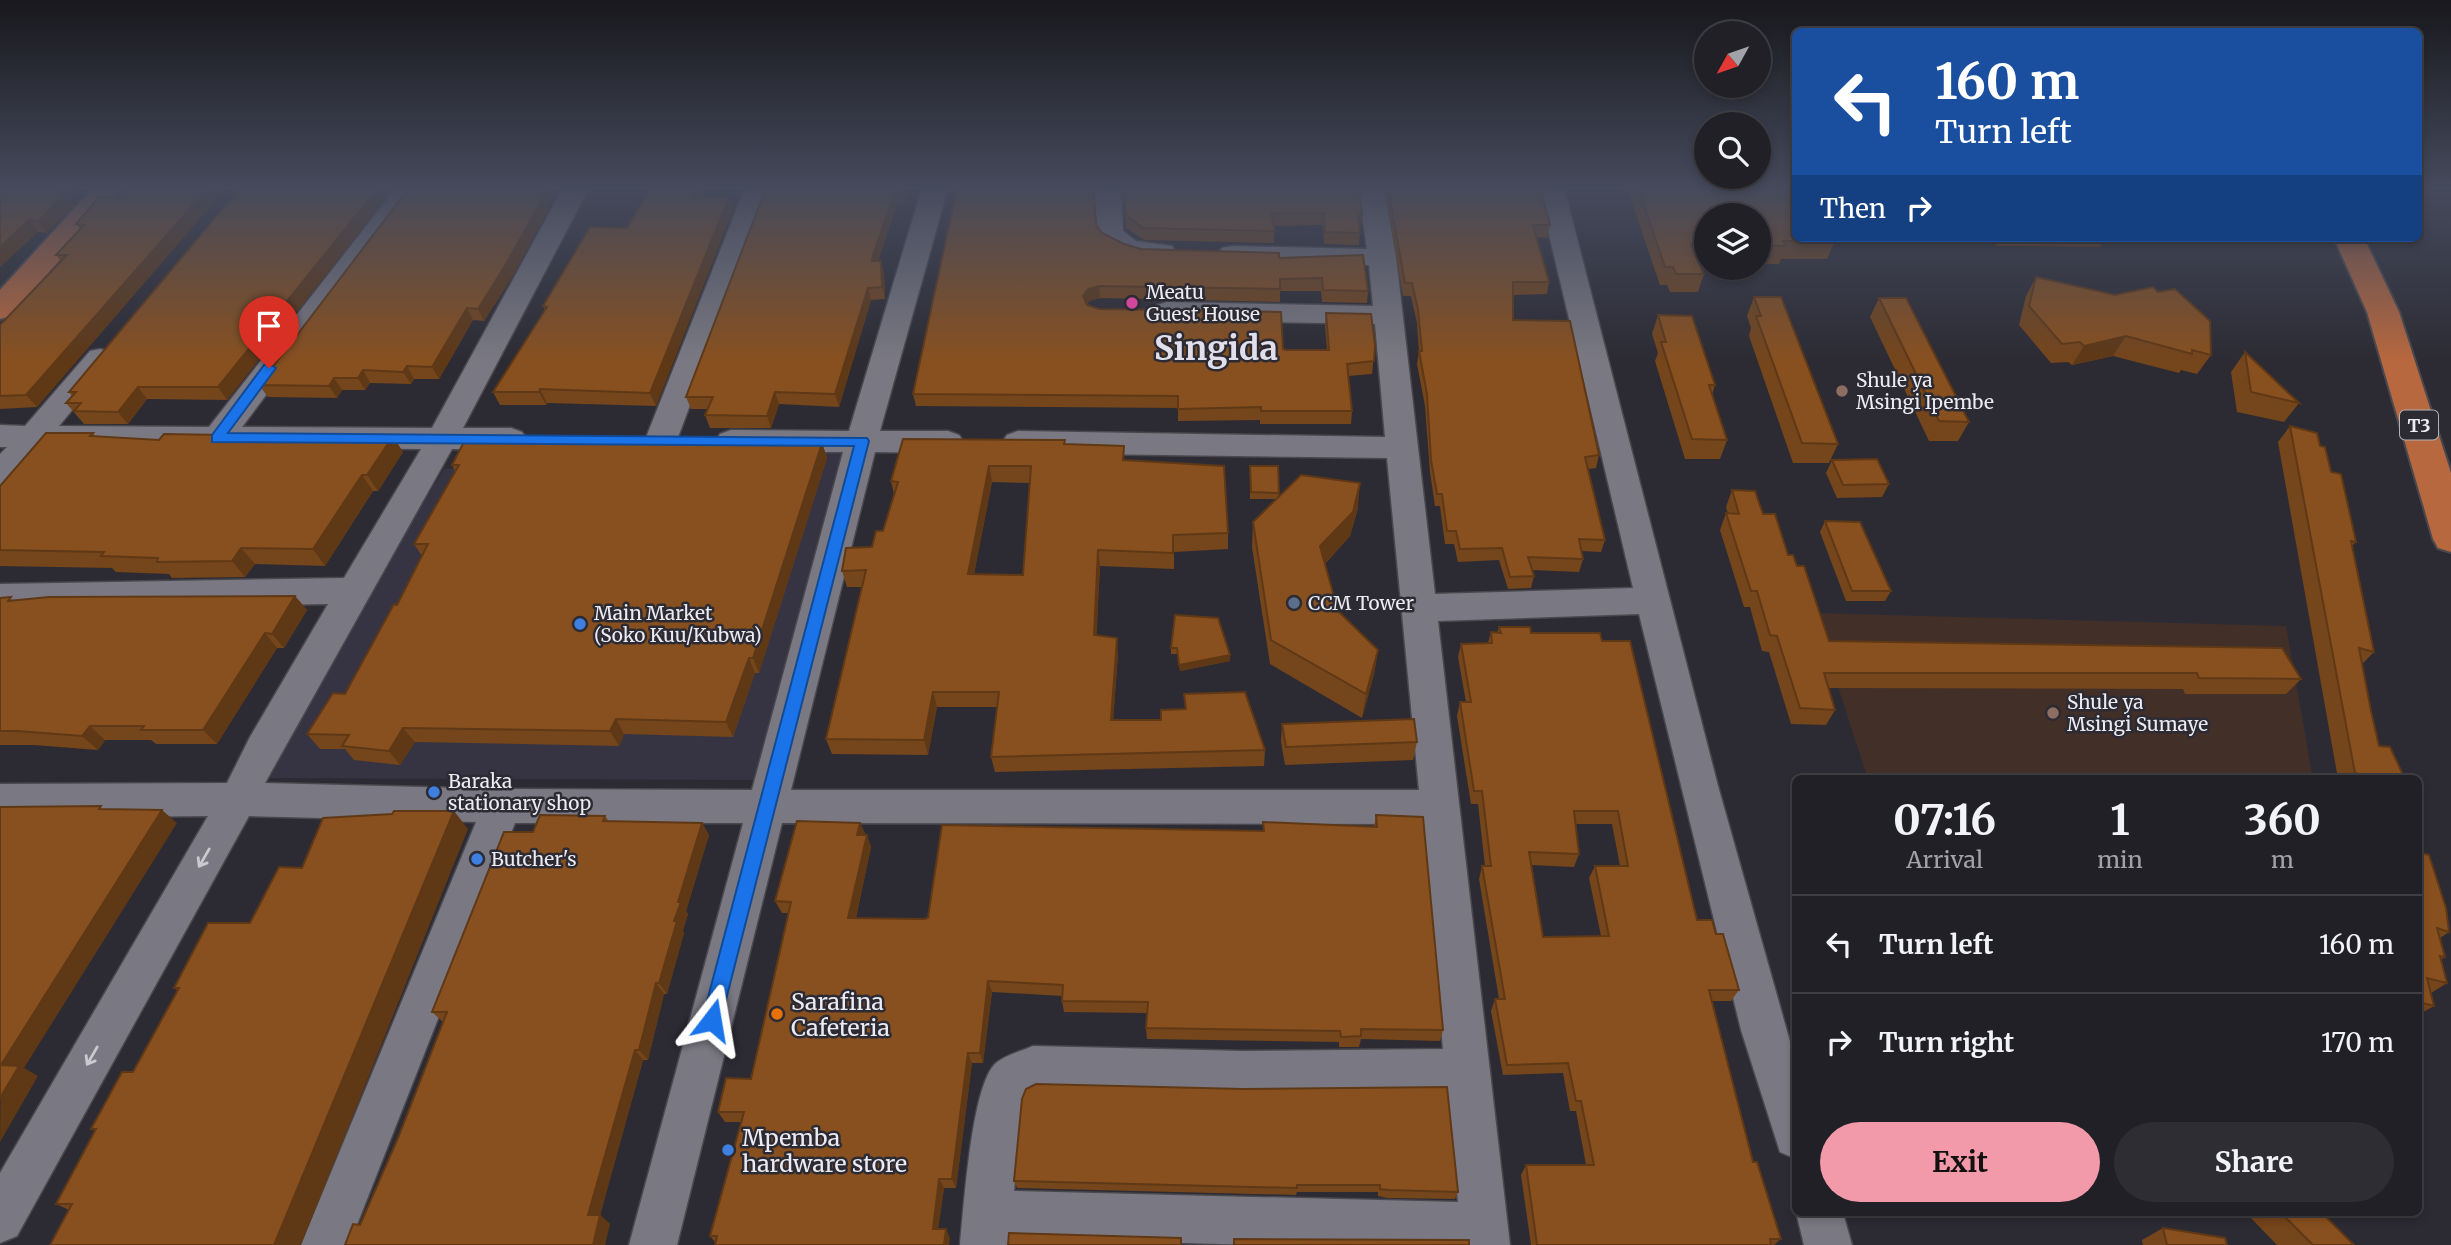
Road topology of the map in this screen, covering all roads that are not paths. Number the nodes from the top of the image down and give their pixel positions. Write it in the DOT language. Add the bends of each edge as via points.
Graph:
graph roads {
  1 [pos="56,246"];
  2 [pos="364,246"];
  3 [pos="545,246"];
  4 [pos="738,246"];
  5 [pos="918,246"];
  6 [pos="1124,246"];
  7 [pos="1380,246"];
  8 [pos="1566,246"];
  9 [pos="2353,246"];
  10 [pos="2378,246"];
  11 [pos="1382,257"];
  12 [pos="0,309"];
  13 [pos="1142,311"];
  14 [pos="2383,312"];
  15 [pos="1388,315"];
  16 [pos="121,333"];
  17 [pos="0,436"];
  18 [pos="34,437"];
  19 [pos="217,438"];
  20 [pos="442,439"];
  21 [pos="538,440"];
  22 [pos="862,441"];
  23 [pos="1402,448"];
  24 [pos="0,475"];
  25 [pos="2443,482"];
  26 [pos="2451,539"];
  27 [pos="353,592"];
  28 [pos="0,597"];
  29 [pos="1654,600"];
  30 [pos="1420,608"];
  31 [pos="238,799"];
  32 [pos="0,801"];
  33 [pos="502,806"];
  34 [pos="765,807"];
  35 [pos="1439,807"];
  36 [pos="1468,1071"];
  37 [pos="1792,1122"];
  38 [pos="1820,1216"];
  39 [pos="0,1219"];
  40 [pos="986,1230"];
  41 [pos="1485,1236"];
  42 [pos="325,1245"];
  43 [pos="653,1245"];
  44 [pos="1828,1245"];
  1 -- 12 [label="highway"];
  2 -- 19 [label="street"];
  3 -- 20 [label="street"];
  4 -- 22 [label="street" via="671,440"];
  5 -- 22 [label="street"];
  6 -- 11 [label="street" via="1142,251"];
  7 -- 11 [label="street"];
  8 -- 29 [label="street"];
  9 -- 14 [label="highway, T3"];
  10 -- 14 [label="highway, T3"];
  11 -- 15 [label="street"];
  13 -- 15 [label="street"];
  14 -- 25 [label="highway, T3"];
  15 -- 23 [label="street"];
  16 -- 18 [label="street"];
  17 -- 18 [label="street"];
  18 -- 19 [label="street"];
  18 -- 24 [label="street"];
  19 -- 20 [label="street"];
  20 -- 21 [label="street"];
  20 -- 27 [label="street"];
  22 -- 23 [label="street"];
  22 -- 34 [label="street"];
  23 -- 30 [label="street"];
  25 -- 26 [label="highway, T3"];
  27 -- 28 [label="street"];
  27 -- 31 [label="street"];
  29 -- 30 [label="street"];
  29 -- 37 [label="street" via="1736,927"];
  30 -- 35 [label="street"];
  31 -- 32 [label="street"];
  31 -- 33 [label="street"];
  31 -- 39 [label="street, one-way"];
  33 -- 34 [label="street"];
  33 -- 42 [label="street"];
  34 -- 35 [label="street"];
  34 -- 43 [label="street"];
  35 -- 36 [label="street"];
  36 -- 40 [label="street" via="1243,1073 1033,1068 1010,1081 999,1107"];
  36 -- 41 [label="street"];
  38 -- 44 [label="street"];
  40 -- 41 [label="street"];
}
